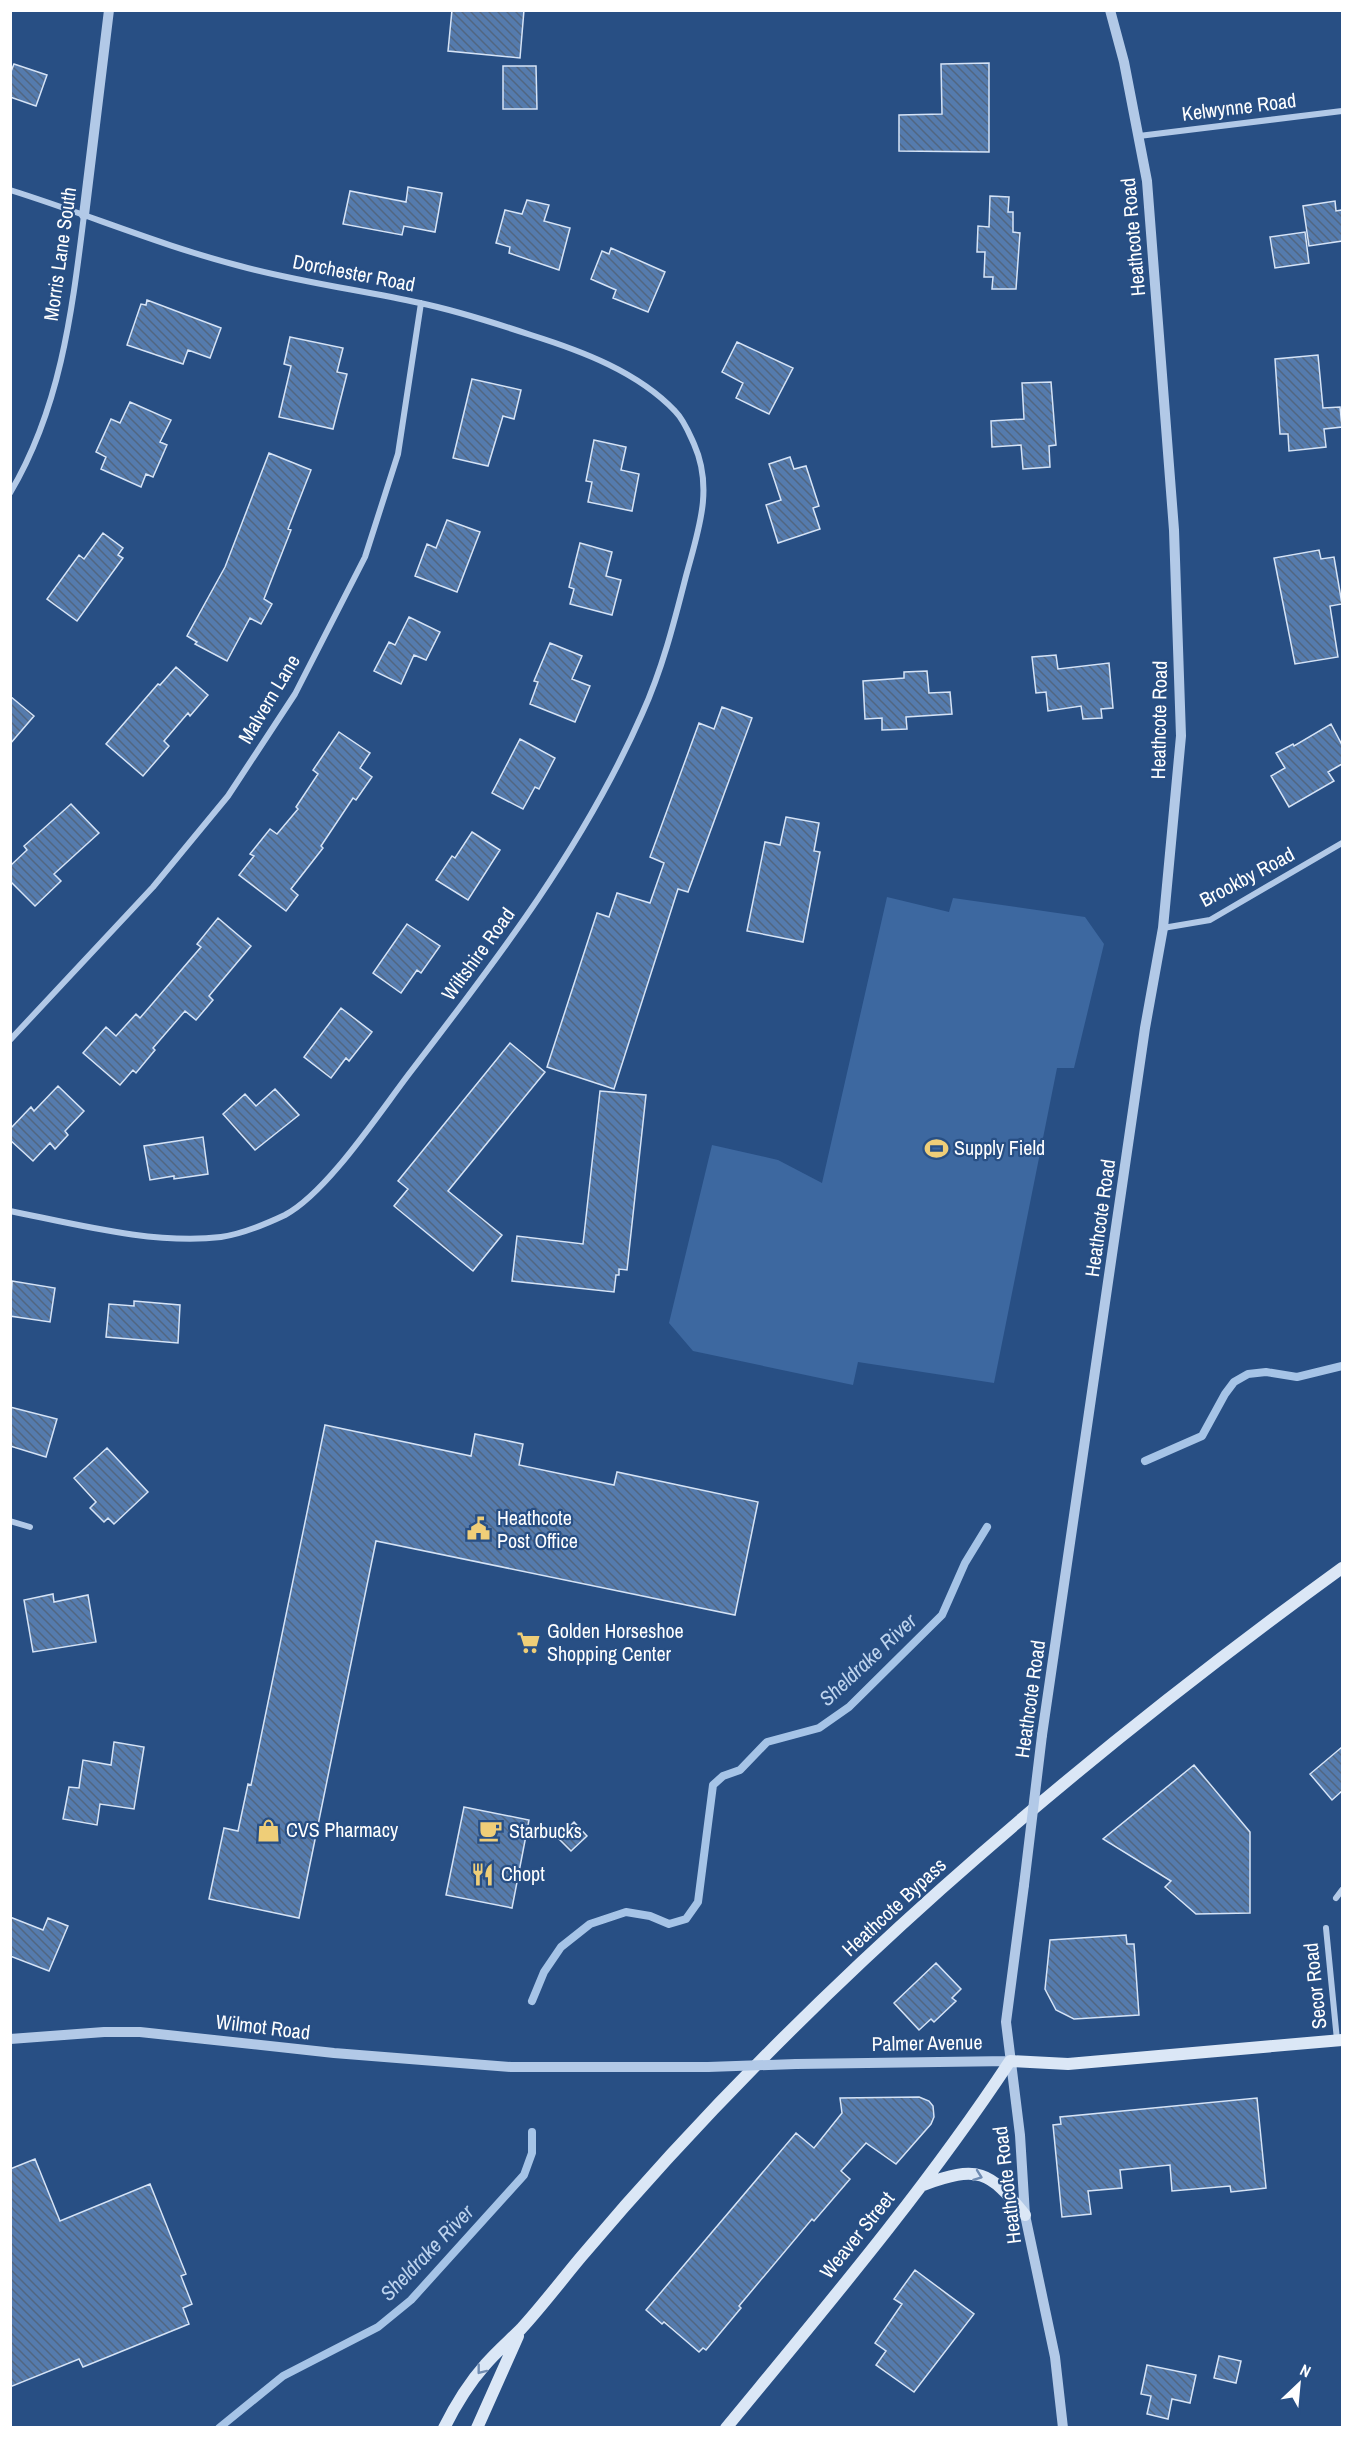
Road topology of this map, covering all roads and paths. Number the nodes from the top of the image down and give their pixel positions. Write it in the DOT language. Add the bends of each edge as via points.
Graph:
graph roads {
  1 [pos="109,10"];
  2 [pos="1110,10"];
  3 [pos="1342,111"];
  4 [pos="1139,136"];
  5 [pos="10,190"];
  6 [pos="84,215"];
  7 [pos="421,303"];
  8 [pos="679,414"];
  9 [pos="10,493"];
  10 [pos="1342,843"];
  11 [pos="1163,928"];
  12 [pos="10,1040"];
  13 [pos="10,1211"];
  14 [pos="10,1521"];
  15 [pos="30,1527"];
  16 [pos="1342,1568"];
  17 [pos="1342,1890"];
  18 [pos="1336,1898"];
  19 [pos="1326,1928"];
  20 [pos="10,2040"];
  21 [pos="1340,2040"];
  22 [pos="1010,2061"];
  23 [pos="511,2067"];
  24 [pos="922,2185"];
  25 [pos="1025,2215"];
  26 [pos="522,2328"];
  27 [pos="444,2427"];
  28 [pos="477,2427"];
  29 [pos="726,2427"];
  30 [pos="1063,2427"];
  1 -- 6 [label="street, Morris Lane South"];
  2 -- 4 [label="street, Heathcote Road"];
  3 -- 4 [label="street, Kelwynne Road"];
  4 -- 11 [label="street, Heathcote Road" via="1147,182 1174,530 1181,736"];
  5 -- 6 [label="street, Dorchester Road"];
  6 -- 7 [label="street, Dorchester Road" via="234,265"];
  6 -- 9 [label="street, Morris Lane South" via="64,355 24,470"];
  7 -- 8 [label="street, Dorchester Road" via="570,347 622,372"];
  7 -- 12 [label="street, Malvern Lane" via="398,454 365,557 295,694 228,796 153,887"];
  8 -- 13 [label="street, Wiltshire Road" via="702,462 705,491 664,659 643,713 594,812 552,880 339,1164 290,1212 223,1237 175,1238 95,1228"];
  10 -- 11 [label="street, Brookby Road" via="1210,920"];
  11 -- 22 [label="street, Heathcote Road, bridge" via="1042,1735 1006,2022"];
  14 -- 15 [label="street"];
  16 -- 26 [label="main road, Heathcote Bypass" via="1168,1698 929,1898 724,2098 647,2181"];
  17 -- 18 [label="street"];
  19 -- 21 [label="street, Secor Road"];
  20 -- 23 [label="street, Wilmot Road" via="140,2032 334,2054"];
  21 -- 22 [label="main road, Palmer Avenue" via="1068,2064"];
  22 -- 23 [label="street, Palmer Avenue, bridge"];
  22 -- 24 [label="main road, Weaver Street"];
  22 -- 25 [label="street, Heathcote Road"];
  24 -- 25 [label="main road, one-way" via="972,2172 1000,2185"];
  24 -- 29 [label="main road, Weaver Street"];
  25 -- 30 [label="street, Heathcote Road" via="1055,2357"];
  26 -- 27 [label="main road, Heathcote Bypass, one-way" via="483,2366"];
  26 -- 28 [label="main road, Heathcote Bypass"];
}
